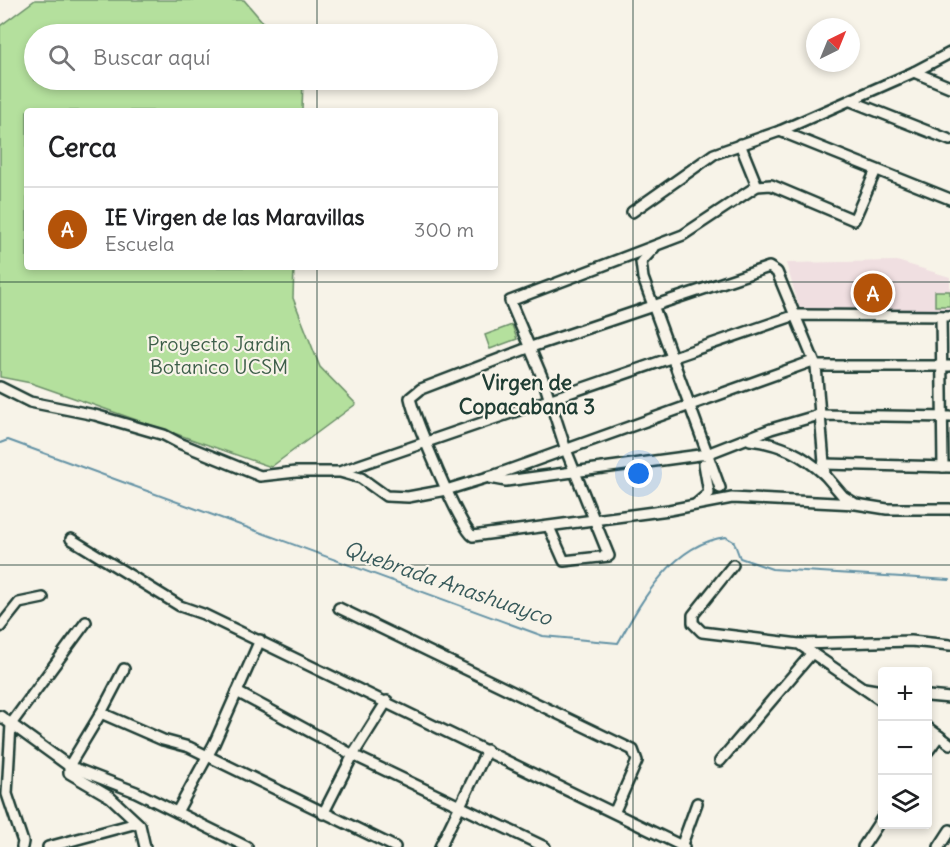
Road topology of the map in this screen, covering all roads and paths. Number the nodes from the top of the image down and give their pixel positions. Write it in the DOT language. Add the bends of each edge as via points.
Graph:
graph roads {
  1 [pos="950,53"];
  2 [pos="914,72"];
  3 [pos="950,87"];
  4 [pos="851,101"];
  5 [pos="780,131"];
  6 [pos="950,140"];
  7 [pos="740,144"];
  8 [pos="876,170"];
  9 [pos="757,186"];
  10 [pos="950,199"];
  11 [pos="632,212"];
  12 [pos="658,244"];
  13 [pos="653,307"];
  14 [pos="795,315"];
  15 [pos="945,316"];
  16 [pos="528,348"];
  17 [pos="672,358"];
  18 [pos="814,364"];
  19 [pos="945,366"];
  20 [pos="0,387"];
  21 [pos="549,400"];
  22 [pos="689,405"];
  23 [pos="819,415"];
  24 [pos="945,417"];
  25 [pos="748,440"];
  26 [pos="426,442"];
  27 [pos="566,450"];
  28 [pos="704,455"];
  29 [pos="823,464"];
  30 [pos="946,467"];
  31 [pos="340,472"];
  32 [pos="575,473"];
  33 [pos="825,475"];
  34 [pos="488,478"];
  35 [pos="720,488"];
  36 [pos="446,490"];
  37 [pos="856,504"];
  38 [pos="695,506"];
  39 [pos="950,509"];
  40 [pos="594,521"];
  41 [pos="549,527"];
  42 [pos="71,539"];
  43 [pos="733,565"];
  44 [pos="43,598"];
  45 [pos="339,608"];
  46 [pos="86,622"];
  47 [pos="0,627"];
  48 [pos="260,640"];
  49 [pos="800,644"];
  50 [pos="950,645"];
  51 [pos="812,653"];
  52 [pos="124,669"];
  53 [pos="858,686"];
  54 [pos="878,690"];
  55 [pos="237,692"];
  56 [pos="932,696"];
  57 [pos="878,698"];
  58 [pos="950,698"];
  59 [pos="387,700"];
  60 [pos="101,713"];
  61 [pos="0,716"];
  62 [pos="11,724"];
  63 [pos="932,732"];
  64 [pos="939,736"];
  65 [pos="950,744"];
  66 [pos="932,745"];
  67 [pos="487,750"];
  68 [pos="4,755"];
  69 [pos="207,755"];
  70 [pos="353,755"];
  71 [pos="720,761"];
  72 [pos="69,766"];
  73 [pos="697,803"];
  74 [pos="460,806"];
  75 [pos="615,811"];
  76 [pos="177,812"];
  77 [pos="323,814"];
  78 [pos="136,823"];
  79 [pos="878,824"];
  80 [pos="950,830"];
  81 [pos="22,847"];
  82 [pos="48,847"];
  83 [pos="145,847"];
  84 [pos="247,847"];
  85 [pos="395,847"];
  86 [pos="441,847"];
  87 [pos="545,847"];
  88 [pos="682,847"];
  89 [pos="863,847"];
  90 [pos="939,847"];
  1 -- 2 [label="street"];
  2 -- 3 [label="street"];
  2 -- 4 [label="street"];
  4 -- 5 [label="street"];
  4 -- 6 [label="street"];
  5 -- 7 [label="street"];
  5 -- 8 [label="street"];
  7 -- 9 [label="street"];
  7 -- 11 [label="street" via="714,154"];
  8 -- 9 [label="street" via="854,220 771,185"];
  8 -- 10 [label="street"];
  9 -- 12 [label="street" via="683,235"];
  12 -- 13 [label="street" via="641,262"];
  12 -- 16 [label="street" via="510,301"];
  13 -- 14 [label="street" via="769,267 777,272"];
  13 -- 16 [label="street"];
  13 -- 17 [label="street"];
  14 -- 15 [label="street"];
  14 -- 17 [label="street"];
  14 -- 18 [label="street"];
  15 -- 19 [label="street"];
  16 -- 21 [label="street"];
  16 -- 26 [label="street" via="415,393 410,398"];
  17 -- 21 [label="street"];
  17 -- 22 [label="street"];
  18 -- 19 [label="street"];
  18 -- 22 [label="street"];
  18 -- 23 [label="street"];
  19 -- 24 [label="street"];
  20 -- 31 [label="street" via="30,402 164,435 260,476 296,471"];
  21 -- 26 [label="street"];
  21 -- 27 [label="street"];
  22 -- 27 [label="street"];
  22 -- 28 [label="street"];
  23 -- 24 [label="street"];
  23 -- 25 [label="street"];
  23 -- 29 [label="street"];
  24 -- 30 [label="street"];
  25 -- 28 [label="street"];
  25 -- 33 [label="street" via="794,451"];
  26 -- 31 [label="street"];
  26 -- 36 [label="street"];
  27 -- 32 [label="street"];
  27 -- 34 [label="street"];
  28 -- 32 [label="street"];
  28 -- 35 [label="street"];
  28 -- 38 [label="street" via="709,493"];
  29 -- 30 [label="street"];
  29 -- 33 [label="street"];
  31 -- 36 [label="street" via="361,478 394,497"];
  32 -- 34 [label="street" via="506,481"];
  32 -- 40 [label="street"];
  33 -- 37 [label="street" via="843,496"];
  34 -- 36 [label="street"];
  36 -- 41 [label="street" via="465,530 473,536"];
  37 -- 38 [label="street" via="741,498"];
  37 -- 39 [label="street" via="887,509"];
  38 -- 40 [label="street"];
  40 -- 41 [label="street"];
  40 -- 41 [label="street" via="609,556 564,561"];
  42 -- 48 [label="street" via="180,606"];
  43 -- 49 [label="street" via="693,615 693,623 702,632"];
  44 -- 47 [label="street" via="19,603"];
  45 -- 75 [label="street" via="633,750 637,761"];
  46 -- 62 [label="street"];
  48 -- 55 [label="street"];
  48 -- 59 [label="street"];
  49 -- 50 [label="street" via="911,641"];
  49 -- 51 [label="street"];
  51 -- 53 [label="street"];
  51 -- 71 [label="street"];
  52 -- 60 [label="street"];
  53 -- 54 [label="street"];
  53 -- 57 [label="street"];
  55 -- 69 [label="street"];
  55 -- 70 [label="street"];
  56 -- 58 [label="street"];
  59 -- 67 [label="street"];
  59 -- 70 [label="street"];
  60 -- 69 [label="street"];
  60 -- 72 [label="street"];
  61 -- 62 [label="street"];
  62 -- 68 [label="street"];
  62 -- 72 [label="street"];
  63 -- 64 [label="street"];
  64 -- 65 [label="street"];
  64 -- 66 [label="street"];
  67 -- 74 [label="street"];
  67 -- 75 [label="street"];
  68 -- 81 [label="street" via="7,794"];
  69 -- 76 [label="street"];
  69 -- 77 [label="street"];
  70 -- 74 [label="street"];
  70 -- 77 [label="street"];
  72 -- 76 [label="street"];
  72 -- 78 [label="street" via="69,772 110,797"];
  73 -- 88 [label="street"];
  74 -- 86 [label="street"];
  74 -- 87 [label="street"];
  75 -- 88 [label="street"];
  76 -- 84 [label="street"];
  77 -- 85 [label="street"];
  78 -- 82 [label="street"];
  78 -- 83 [label="street" via="142,828"];
  79 -- 89 [label="street"];
  80 -- 90 [label="street"];
}
